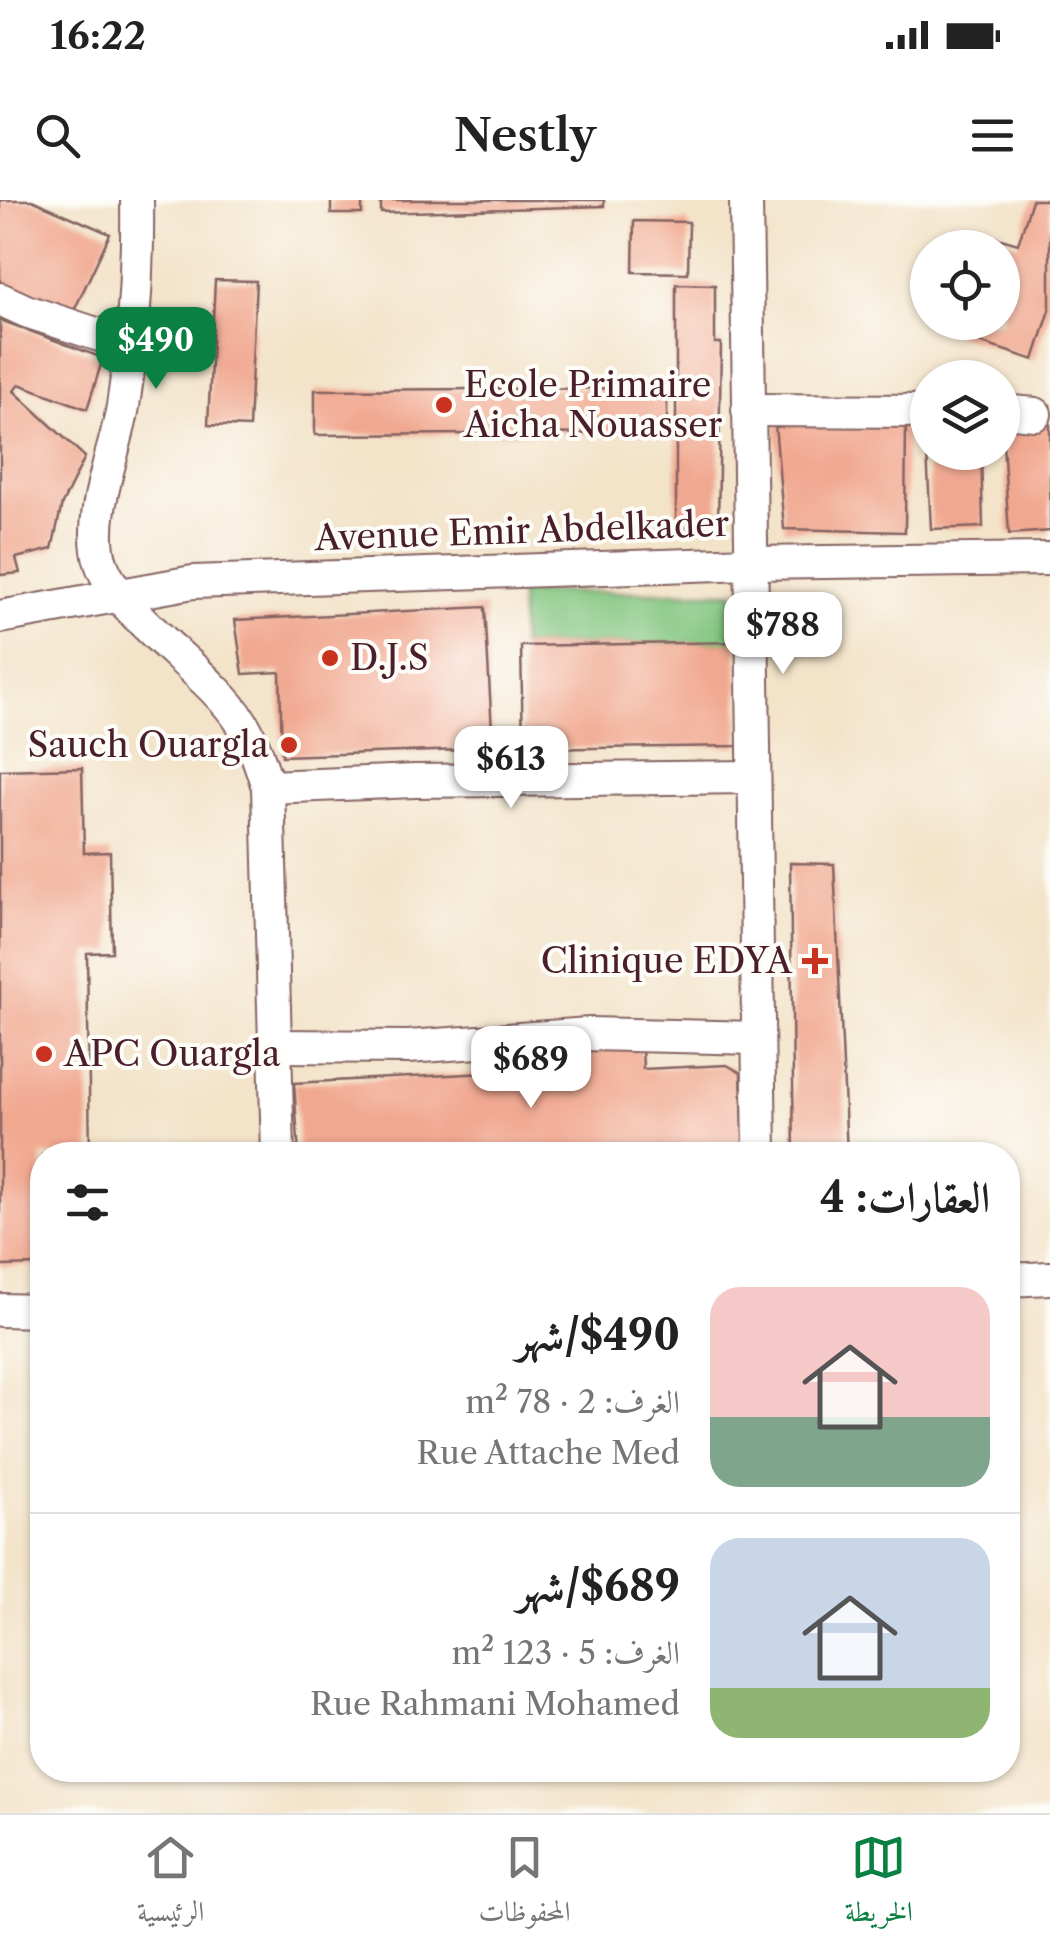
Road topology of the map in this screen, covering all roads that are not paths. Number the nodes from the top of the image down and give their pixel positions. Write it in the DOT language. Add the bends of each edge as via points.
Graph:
graph roads {
  1 [pos="137,200"];
  2 [pos="746,200"];
  3 [pos="0,298"];
  4 [pos="130,345"];
  5 [pos="748,410"];
  6 [pos="910,411"];
  7 [pos="1050,559"];
  8 [pos="750,563"];
  9 [pos="118,594"];
  10 [pos="0,617"];
  11 [pos="753,777"];
  12 [pos="268,787"];
  13 [pos="758,1038"];
  14 [pos="275,1046"];
  15 [pos="278,1142"];
  16 [pos="760,1142"];
  17 [pos="1050,1278"];
  18 [pos="1020,1279"];
  19 [pos="0,1310"];
  20 [pos="30,1311"];
  1 -- 4 [label="street"];
  2 -- 5 [label="street"];
  3 -- 4 [label="street"];
  4 -- 9 [label="street" via="98,517 101,562"];
  5 -- 6 [label="street"];
  5 -- 8 [label="street"];
  7 -- 8 [label="street, Avenue Emir Abdelkader"];
  8 -- 9 [label="street, Avenue Emir Abdelkader" via="193,582"];
  8 -- 11 [label="street"];
  9 -- 10 [label="street, Avenue Emir Abdelkader"];
  9 -- 12 [label="street" via="241,722"];
  11 -- 12 [label="street"];
  11 -- 13 [label="street"];
  12 -- 14 [label="street"];
  13 -- 14 [label="street" via="590,1034 408,1046"];
  13 -- 16 [label="street"];
  14 -- 15 [label="street"];
  17 -- 18 [label="street"];
  19 -- 20 [label="street"];
}
